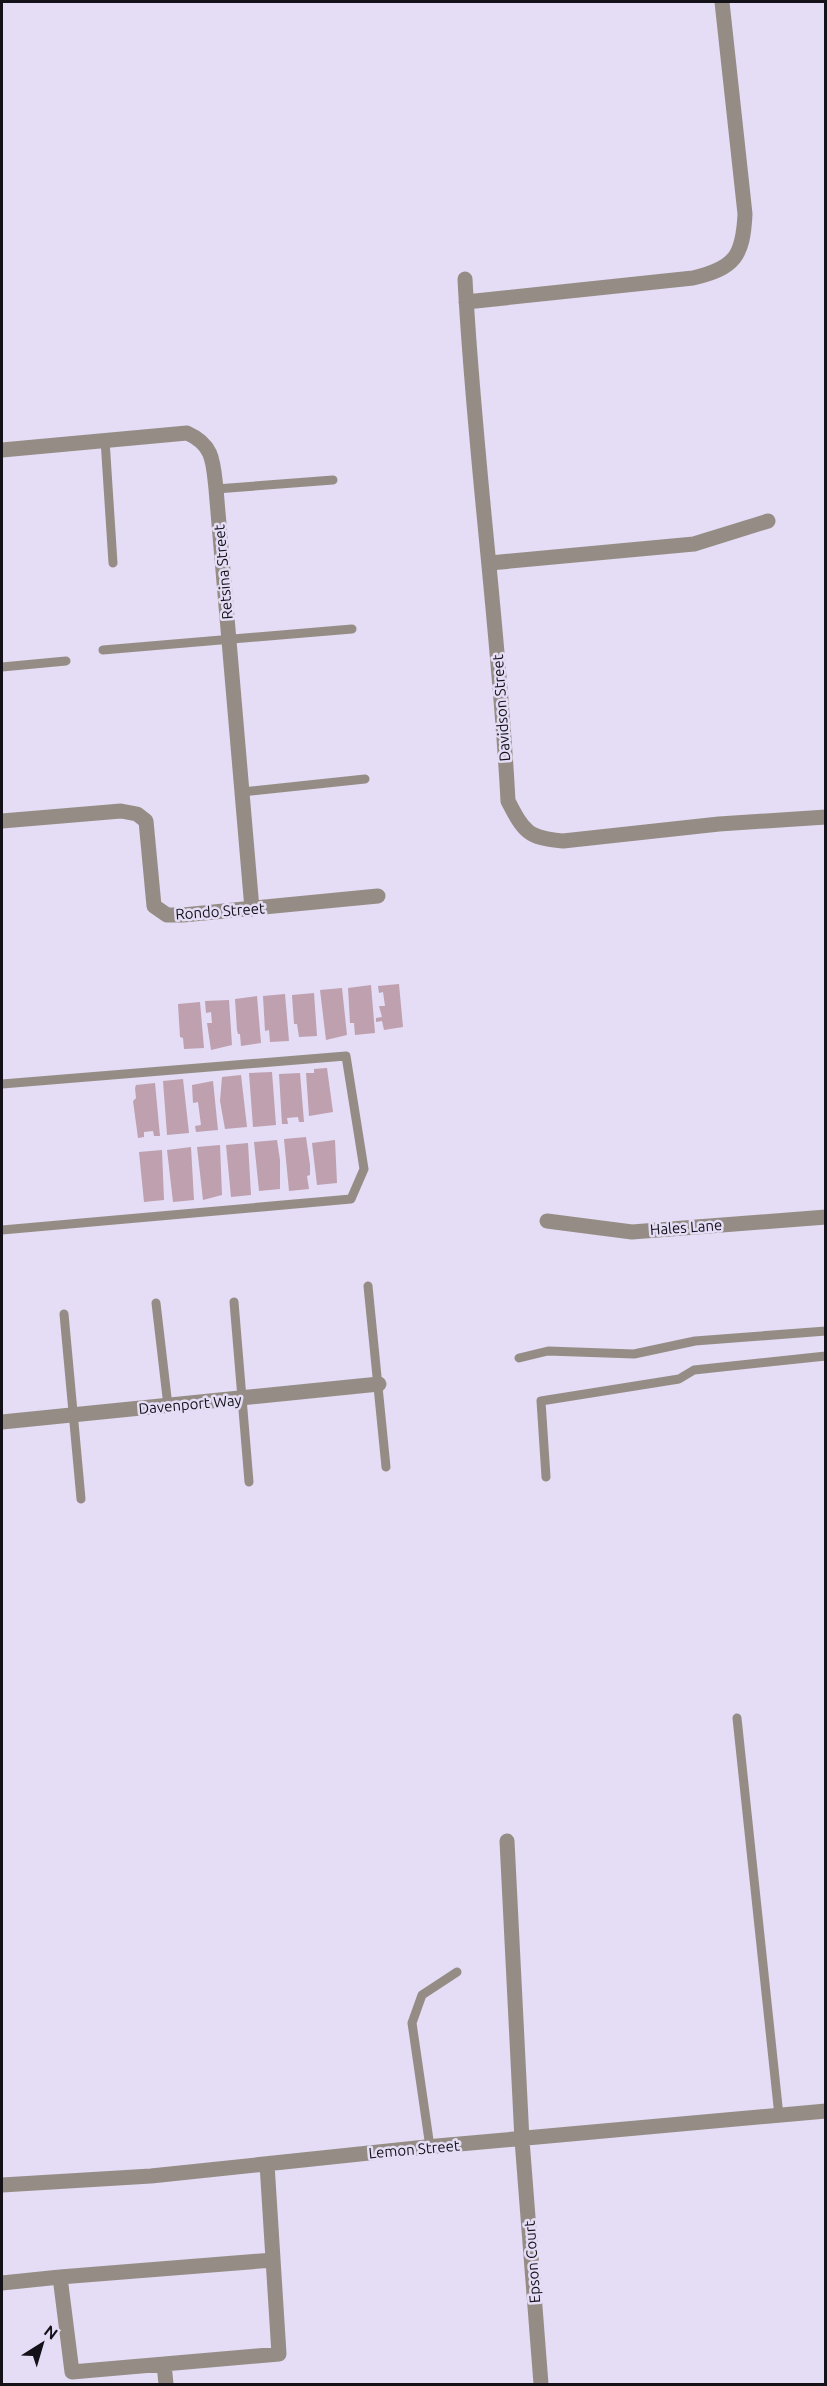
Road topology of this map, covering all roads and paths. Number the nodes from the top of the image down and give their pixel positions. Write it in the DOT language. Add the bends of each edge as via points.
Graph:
graph roads {
  1 [pos="722,2"];
  2 [pos="465,279"];
  3 [pos="466,302"];
  4 [pos="105,440"];
  5 [pos="2,450"];
  6 [pos="333,480"];
  7 [pos="216,489"];
  8 [pos="768,520"];
  9 [pos="113,563"];
  10 [pos="490,563"];
  11 [pos="352,629"];
  12 [pos="229,639"];
  13 [pos="103,650"];
  14 [pos="66,661"];
  15 [pos="2,667"];
  16 [pos="365,779"];
  17 [pos="242,792"];
  18 [pos="825,817"];
  19 [pos="2,821"];
  20 [pos="378,896"];
  21 [pos="252,909"];
  22 [pos="2,1084"];
  23 [pos="825,1216"];
  24 [pos="547,1221"];
  25 [pos="2,1230"];
  26 [pos="368,1286"];
  27 [pos="234,1302"];
  28 [pos="156,1303"];
  29 [pos="64,1314"];
  30 [pos="825,1331"];
  31 [pos="825,1356"];
  32 [pos="519,1358"];
  33 [pos="379,1384"];
  34 [pos="242,1400"];
  35 [pos="168,1406"];
  36 [pos="73,1415"];
  37 [pos="2,1422"];
  38 [pos="386,1467"];
  39 [pos="546,1477"];
  40 [pos="249,1482"];
  41 [pos="81,1499"];
  42 [pos="737,1718"];
  43 [pos="507,1841"];
  44 [pos="458,1972"];
  45 [pos="825,2110"];
  46 [pos="779,2116"];
  47 [pos="522,2140"];
  48 [pos="430,2147"];
  49 [pos="267,2164"];
  50 [pos="2,2185"];
  51 [pos="273,2260"];
  52 [pos="60,2277"];
  53 [pos="2,2283"];
  54 [pos="164,2364"];
  55 [pos="166,2385"];
  56 [pos="541,2385"];
  1 -- 3 [label="street" via="745,214 744,241 735,259 717,273 693,279"];
  2 -- 3 [label="street, Davidson Street"];
  3 -- 10 [label="street, Davidson Street"];
  4 -- 5 [label="street, Retsina Street"];
  4 -- 7 [label="street, Retsina Street" via="187,432 209,449"];
  4 -- 9 [label="lane"];
  6 -- 7 [label="lane"];
  7 -- 12 [label="street, Retsina Street"];
  8 -- 10 [label="street" via="694,544"];
  10 -- 18 [label="street, Davidson Street" via="508,801 520,825 538,839 563,841"];
  11 -- 12 [label="lane"];
  12 -- 13 [label="lane"];
  12 -- 17 [label="street, Retsina Street"];
  14 -- 15 [label="lane"];
  16 -- 17 [label="lane"];
  17 -- 21 [label="street, Retsina Street"];
  19 -- 21 [label="street, Rondo Street" via="121,811 137,814 146,821 154,906 167,915"];
  20 -- 21 [label="street, Rondo Street"];
  22 -- 25 [label="lane" via="346,1056 364,1169 351,1199"];
  23 -- 24 [label="street, Hales Lane" via="632,1232"];
  26 -- 33 [label="lane"];
  27 -- 34 [label="lane"];
  28 -- 35 [label="lane"];
  29 -- 36 [label="lane"];
  30 -- 32 [label="lane" via="695,1341 634,1354 548,1351"];
  31 -- 39 [label="lane" via="694,1370 679,1379 541,1401"];
  33 -- 34 [label="street, Davenport Way"];
  33 -- 38 [label="lane"];
  34 -- 35 [label="street, Davenport Way"];
  34 -- 40 [label="lane"];
  35 -- 36 [label="street, Davenport Way"];
  36 -- 37 [label="street, Davenport Way"];
  36 -- 41 [label="lane"];
  42 -- 46 [label="lane"];
  43 -- 47 [label="street, Epson Court"];
  44 -- 48 [label="lane" via="422,1995 412,2023"];
  45 -- 46 [label="street, Lemon Street"];
  46 -- 47 [label="street, Lemon Street"];
  47 -- 48 [label="street, Lemon Street"];
  47 -- 56 [label="street, Epson Court"];
  48 -- 49 [label="street, Lemon Street"];
  49 -- 50 [label="street, Lemon Street"];
  49 -- 51 [label="street"];
  51 -- 52 [label="street"];
  51 -- 54 [label="street" via="279,2354"];
  52 -- 53 [label="street"];
  52 -- 54 [label="street" via="72,2372"];
  54 -- 55 [label="street"];
}
